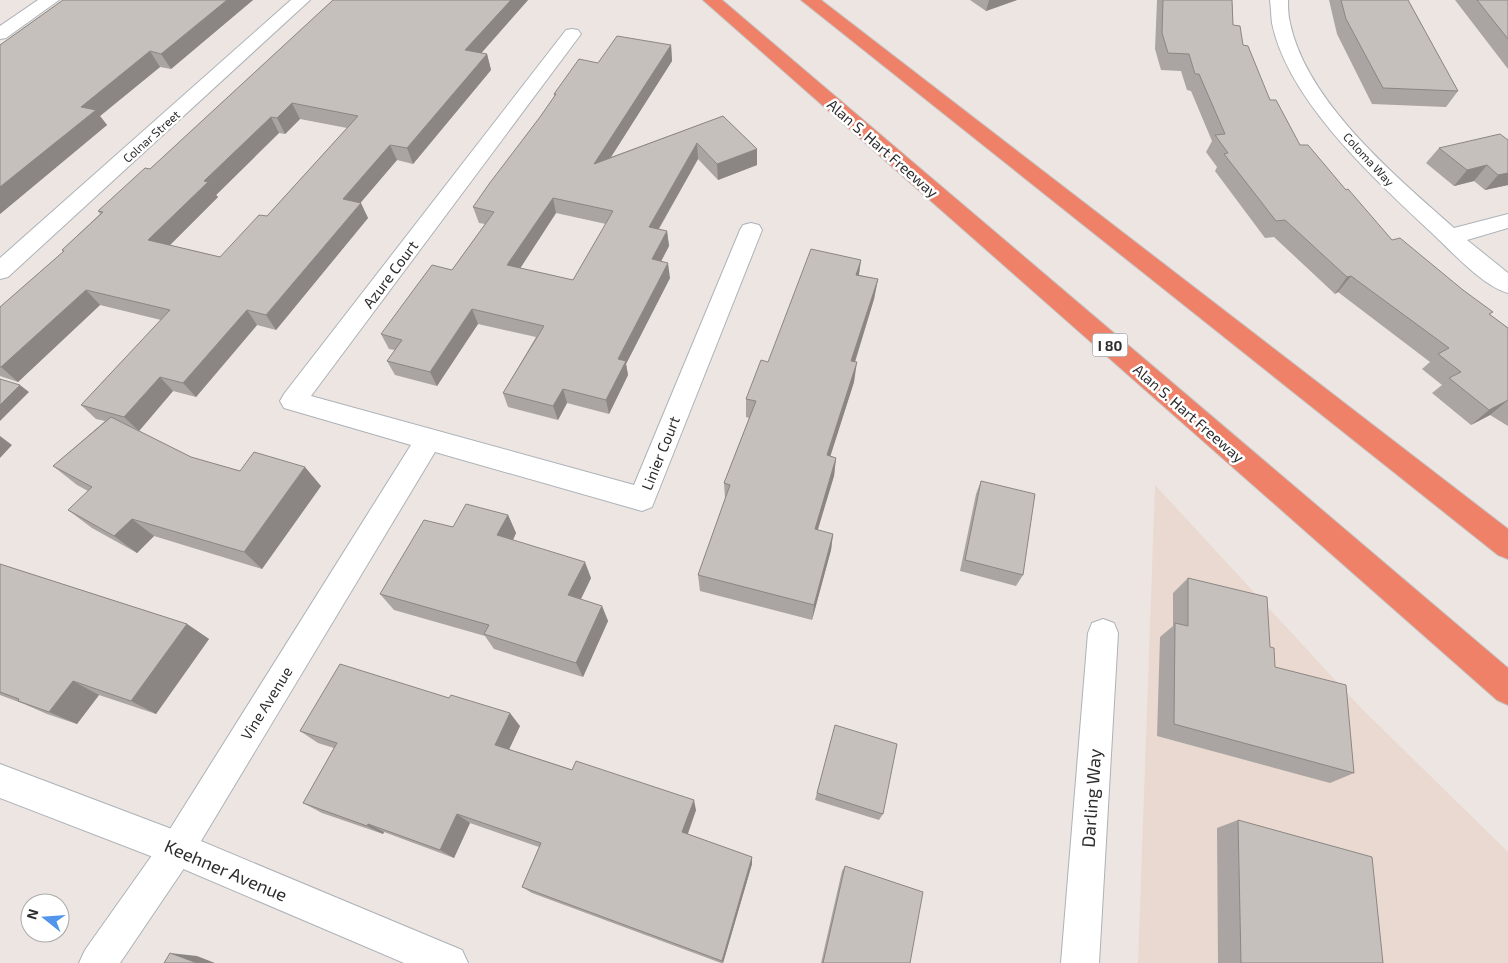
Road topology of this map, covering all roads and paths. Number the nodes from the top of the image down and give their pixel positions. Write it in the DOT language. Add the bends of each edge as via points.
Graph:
graph roads {
  1 [pos="50,0"];
  2 [pos="301,0"];
  3 [pos="712,0"];
  4 [pos="810,0"];
  5 [pos="1279,0"];
  6 [pos="0,34"];
  7 [pos="572,34"];
  8 [pos="1508,221"];
  9 [pos="751,230"];
  10 [pos="1450,238"];
  11 [pos="0,271"];
  12 [pos="1508,285"];
  13 [pos="428,440"];
  14 [pos="1508,546"];
  15 [pos="1103,633"];
  16 [pos="1508,690"];
  17 [pos="0,781"];
  18 [pos="177,849"];
  19 [pos="98,963"];
  20 [pos="449,963"];
  21 [pos="1080,963"];
  1 -- 6 [label="street"];
  2 -- 11 [label="street, Colnar Street"];
  3 -- 16 [label="highway, Alan S. Hart Freeway / I 80"];
  4 -- 14 [label="highway"];
  5 -- 10 [label="street, Coloma Way" via="1284,34 1327,114 1376,169"];
  7 -- 13 [label="street, Azure Court" via="293,402"];
  8 -- 10 [label="street"];
  9 -- 13 [label="street, Linier Court" via="642,499"];
  10 -- 12 [label="street, Coloma Way"];
  13 -- 18 [label="street, Vine Avenue"];
  15 -- 21 [label="street, Darling Way"];
  17 -- 18 [label="street, Keehner Avenue"];
  18 -- 19 [label="street, Vine Avenue"];
  18 -- 20 [label="street, Keehner Avenue"];
}
